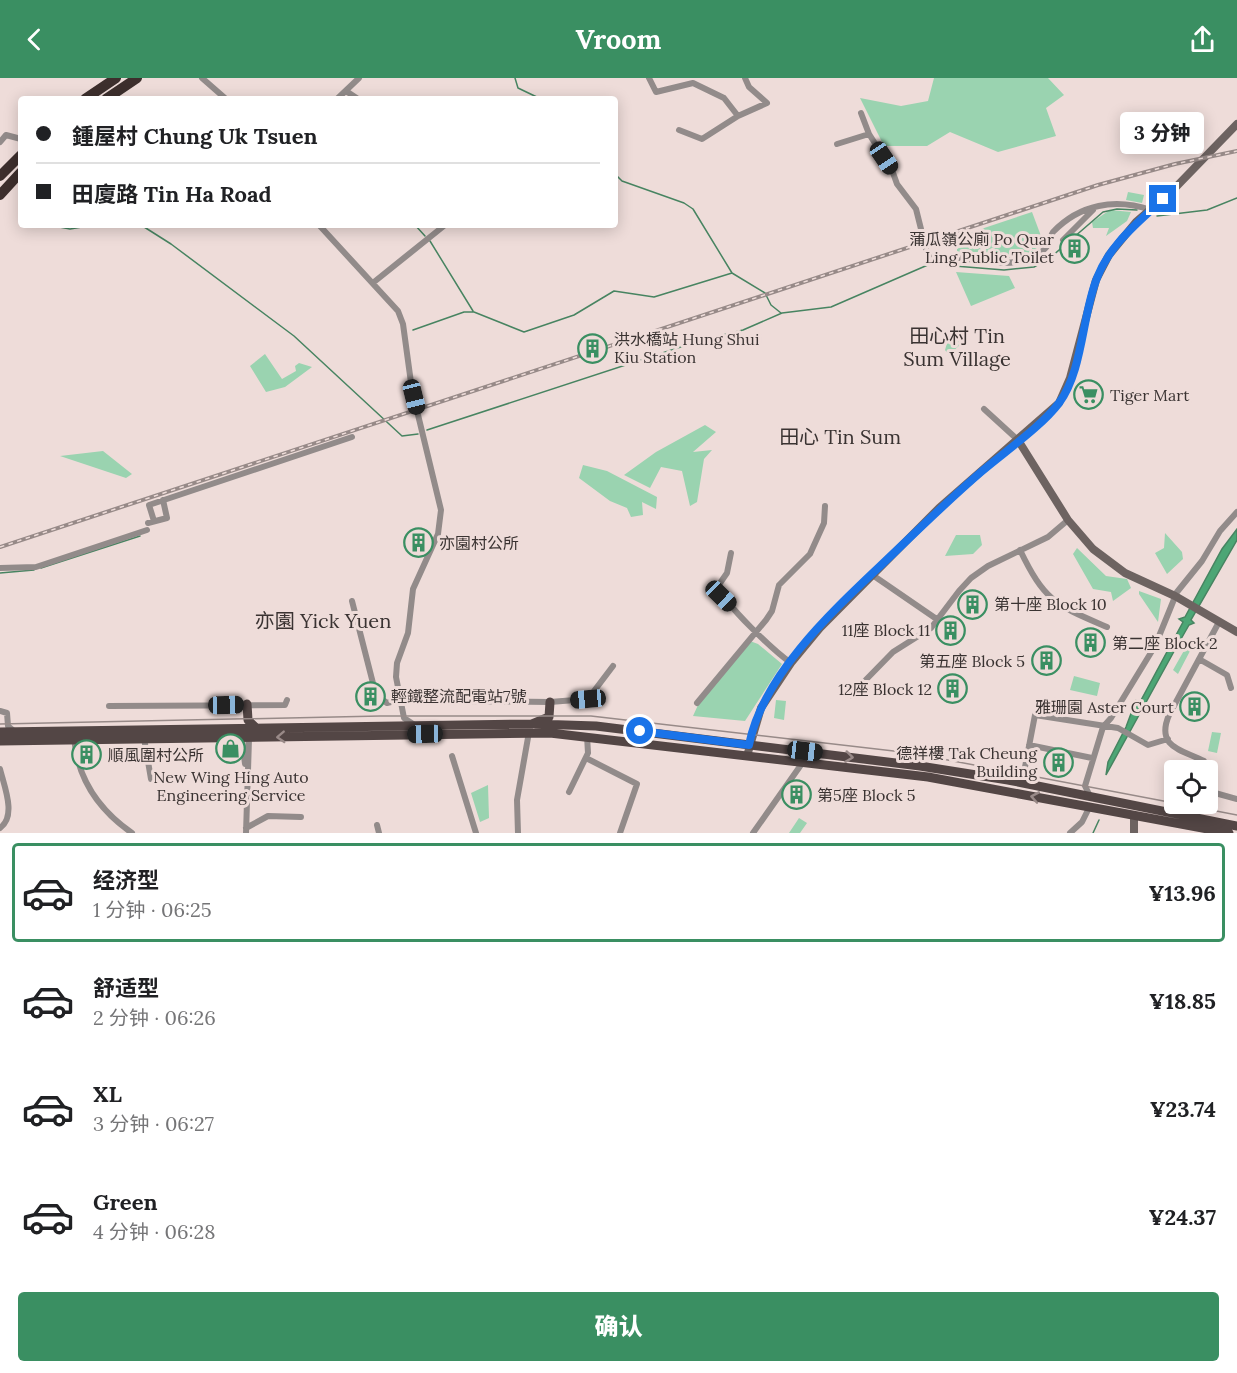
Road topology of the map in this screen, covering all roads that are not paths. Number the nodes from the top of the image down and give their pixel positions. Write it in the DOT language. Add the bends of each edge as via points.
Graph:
graph roads {
  1 [pos="116,78"];
  2 [pos="136,78"];
  3 [pos="202,78"];
  4 [pos="359,78"];
  5 [pos="649,78"];
  6 [pos="745,78"];
  7 [pos="346,91"];
  8 [pos="89,96"];
  9 [pos="110,96"];
  10 [pos="223,96"];
  11 [pos="340,96"];
  12 [pos="354,96"];
  13 [pos="861,113"];
  14 [pos="738,117"];
  15 [pos="1237,124"];
  16 [pos="679,130"];
  17 [pos="869,134"];
  18 [pos="18,138"];
  19 [pos="0,142"];
  20 [pos="837,144"];
  21 [pos="18,158"];
  22 [pos="18,175"];
  23 [pos="0,176"];
  24 [pos="0,195"];
  25 [pos="1093,210"];
  26 [pos="1149,212"];
  27 [pos="322,228"];
  28 [pos="441,228"];
  29 [pos="1063,240"];
  30 [pos="374,282"];
  31 [pos="984,410"];
  32 [pos="352,437"];
  33 [pos="1018,440"];
  34 [pos="163,500"];
  35 [pos="825,506"];
  36 [pos="1237,512"];
  37 [pos="1068,520"];
  38 [pos="147,531"];
  39 [pos="1020,550"];
  40 [pos="731,553"];
  41 [pos="0,568"];
  42 [pos="871,574"];
  43 [pos="1175,596"];
  44 [pos="352,601"];
  45 [pos="938,620"];
  46 [pos="1215,620"];
  47 [pos="1107,627"];
  48 [pos="756,632"];
  49 [pos="1237,632"];
  50 [pos="1199,659"];
  51 [pos="791,663"];
  52 [pos="613,666"];
  53 [pos="1231,688"];
  54 [pos="851,695"];
  55 [pos="402,699"];
  56 [pos="287,700"];
  57 [pos="452,701"];
  58 [pos="550,702"];
  59 [pos="697,703"];
  60 [pos="247,704"];
  61 [pos="109,706"];
  62 [pos="0,711"];
  63 [pos="549,717"];
  64 [pos="404,718"];
  65 [pos="388,725"];
  66 [pos="558,725"];
  67 [pos="415,726"];
  68 [pos="245,727"];
  69 [pos="1103,727"];
  70 [pos="532,728"];
  71 [pos="587,731"];
  72 [pos="5,733"];
  73 [pos="72,735"];
  74 [pos="144,738"];
  75 [pos="246,739"];
  76 [pos="1168,739"];
  77 [pos="749,745"];
  78 [pos="1029,745"];
  79 [pos="452,756"];
  80 [pos="747,756"];
  81 [pos="586,758"];
  82 [pos="1092,758"];
  83 [pos="1201,760"];
  84 [pos="803,762"];
  85 [pos="1025,765"];
  86 [pos="0,770"];
  87 [pos="151,779"];
  88 [pos="1085,786"];
  89 [pos="569,792"];
  90 [pos="1066,792"];
  91 [pos="1218,794"];
  92 [pos="1237,799"];
  93 [pos="1091,803"];
  94 [pos="1113,803"];
  95 [pos="1146,808"];
  96 [pos="1134,816"];
  97 [pos="301,817"];
  98 [pos="377,825"];
  99 [pos="1237,826"];
  100 [pos="0,828"];
  101 [pos="246,830"];
  102 [pos="132,833"];
  103 [pos="379,833"];
  104 [pos="476,833"];
  105 [pos="518,833"];
  106 [pos="620,833"];
  107 [pos="753,833"];
  108 [pos="1070,833"];
  109 [pos="1134,833"];
  110 [pos="1229,833"];
  1 -- 8 [label="highway"];
  2 -- 9 [label="highway"];
  3 -- 10 [label="street"];
  4 -- 7 [label="street"];
  5 -- 14 [label="street" via="656,92 693,83 724,98"];
  6 -- 14 [label="street" via="766,103"];
  7 -- 11 [label="street"];
  7 -- 12 [label="street"];
  13 -- 17 [label="street"];
  14 -- 16 [label="street" via="702,139"];
  15 -- 26 [label="street"];
  17 -- 20 [label="street"];
  17 -- 25 [label="street" via="916,209 928,257 1019,262 1042,250 1051,234 1073,216"];
  18 -- 19 [label="street" via="6,135"];
  21 -- 23 [label="highway"];
  22 -- 24 [label="highway"];
  25 -- 26 [label="street" via="1118,203"];
  25 -- 29 [label="street"];
  26 -- 33 [label="street" via="1109,255 1096,280 1064,395"];
  27 -- 30 [label="street"];
  28 -- 30 [label="street"];
  30 -- 55 [label="street" via="398,311 412,390 441,510 438,534 413,589 408,633 397,663"];
  31 -- 33 [label="street"];
  32 -- 34 [label="street"];
  33 -- 37 [label="street"];
  33 -- 42 [label="street"];
  34 -- 34 [label="street" via="148,505 151,522 168,516"];
  35 -- 48 [label="street" via="824,524 810,554 779,585 772,611"];
  36 -- 43 [label="street"];
  37 -- 39 [label="street" via="1048,537"];
  37 -- 43 [label="street" via="1108,562"];
  38 -- 41 [label="street" via="36,567"];
  39 -- 45 [label="street" via="971,579"];
  39 -- 47 [label="street" via="1035,580 1050,598 1062,608"];
  40 -- 48 [label="street" via="727,573 718,586 721,596"];
  42 -- 45 [label="street"];
  42 -- 51 [label="street"];
  43 -- 46 [label="street"];
  43 -- 69 [label="street" via="1155,646"];
  44 -- 55 [label="street" via="378,699 387,703"];
  45 -- 54 [label="street" via="880,663"];
  46 -- 49 [label="street"];
  46 -- 50 [label="street"];
  48 -- 51 [label="street"];
  48 -- 59 [label="street"];
  50 -- 53 [label="street" via="1227,675"];
  50 -- 76 [label="street" via="1167,721"];
  51 -- 77 [label="street" via="761,708"];
  52 -- 58 [label="street" via="588,699"];
  55 -- 64 [label="street"];
  56 -- 60 [label="street" via="285,705"];
  57 -- 58 [label="street"];
  58 -- 63 [label="main road"];
  60 -- 61 [label="street"];
  60 -- 68 [label="main road"];
  62 -- 72 [label="street" via="7,713"];
  63 -- 66 [label="main road"];
  63 -- 70 [label="main road"];
  64 -- 65 [label="street"];
  64 -- 67 [label="street"];
  65 -- 67 [label="main road"];
  65 -- 68 [label="main road"];
  66 -- 70 [label="main road"];
  66 -- 71 [label="main road"];
  67 -- 70 [label="main road"];
  68 -- 73 [label="main road"];
  68 -- 75 [label="main road"];
  69 -- 76 [label="street" via="1118,728 1151,746"];
  69 -- 78 [label="street" via="1035,714"];
  69 -- 82 [label="street"];
  70 -- 71 [label="main road"];
  70 -- 75 [label="main road, one-way"];
  70 -- 105 [label="street" via="517,800"];
  71 -- 77 [label="main road"];
  71 -- 80 [label="main road"];
  71 -- 81 [label="street"];
  72 -- 73 [label="main road"];
  72 -- 73 [label="main road"];
  73 -- 74 [label="main road"];
  73 -- 102 [label="street" via="93,796"];
  74 -- 75 [label="main road"];
  74 -- 87 [label="street"];
  75 -- 101 [label="street"];
  76 -- 83 [label="street" via="1181,753"];
  77 -- 80 [label="street"];
  77 -- 90 [label="main road, one-way" via="920,766"];
  78 -- 82 [label="street"];
  78 -- 85 [label="street"];
  79 -- 104 [label="street"];
  80 -- 84 [label="main road"];
  81 -- 89 [label="street"];
  81 -- 106 [label="street" via="637,784"];
  82 -- 88 [label="street"];
  93 -- 84 [label="main road, one-way"];
  84 -- 107 [label="street"];
  86 -- 100 [label="street" via="8,813"];
  88 -- 90 [label="street"];
  88 -- 93 [label="street"];
  90 -- 93 [label="main road"];
  91 -- 92 [label="street"];
  93 -- 94 [label="main road"];
  93 -- 96 [label="main road"];
  93 -- 108 [label="street" via="1082,822"];
  94 -- 95 [label="main road"];
  94 -- 96 [label="main road"];
  95 -- 96 [label="main road" via="1138,809"];
  95 -- 99 [label="main road"];
  96 -- 109 [label="street"];
  96 -- 110 [label="main road"];
  97 -- 101 [label="street" via="268,816"];
  98 -- 103 [label="street"];
}
